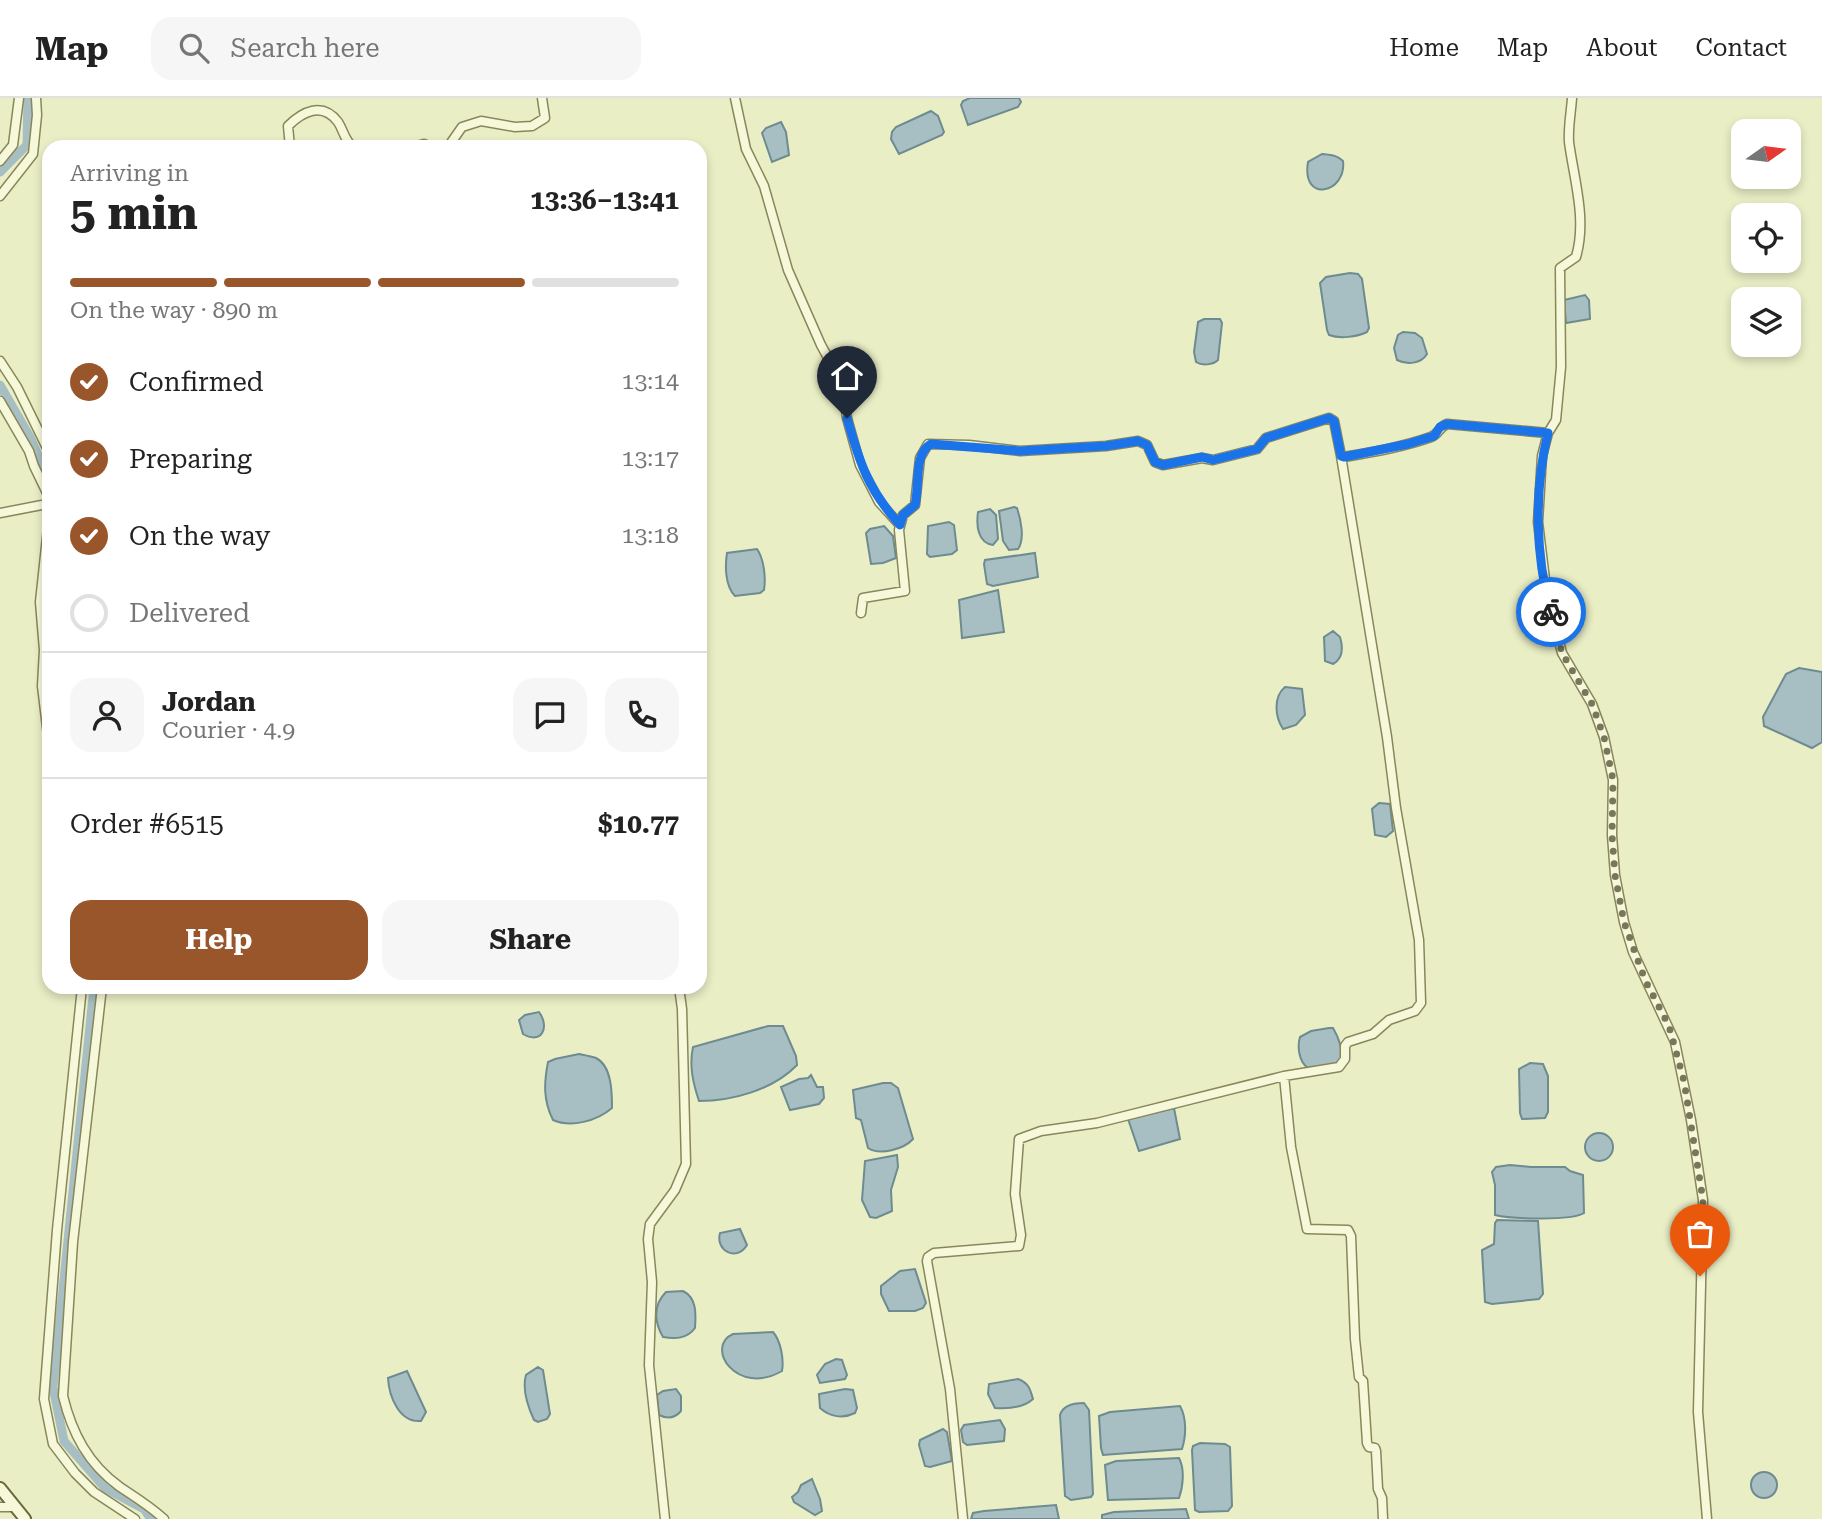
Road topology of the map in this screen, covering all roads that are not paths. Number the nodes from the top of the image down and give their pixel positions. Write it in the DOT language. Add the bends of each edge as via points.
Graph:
graph roads {
  1 [pos="19,98"];
  2 [pos="36,98"];
  3 [pos="542,98"];
  4 [pos="735,98"];
  5 [pos="1572,98"];
  6 [pos="289,140"];
  7 [pos="346,140"];
  8 [pos="452,140"];
  9 [pos="0,161"];
  10 [pos="0,195"];
  11 [pos="0,360"];
  12 [pos="0,401"];
  13 [pos="1548,433"];
  14 [pos="42,438"];
  15 [pos="1341,456"];
  16 [pos="42,483"];
  17 [pos="42,509"];
  18 [pos="0,513"];
  19 [pos="900,525"];
  20 [pos="42,583"];
  21 [pos="861,613"];
  22 [pos="42,626"];
  23 [pos="81,994"];
  24 [pos="101,994"];
  25 [pos="680,994"];
  26 [pos="1284,1076"];
  27 [pos="0,1488"];
  28 [pos="0,1507"];
  29 [pos="14,1507"];
  30 [pos="25,1519"];
  31 [pos="135,1519"];
  32 [pos="164,1519"];
  33 [pos="665,1519"];
  34 [pos="963,1519"];
  35 [pos="1383,1519"];
  36 [pos="1707,1519"];
  1 -- 9 [label="street" via="13,145"];
  2 -- 10 [label="street" via="33,154"];
  3 -- 8 [label="street" via="545,118 532,126 481,121 462,127"];
  4 -- 19 [label="street" via="746,149 764,186 788,270 842,383 860,465 879,502"];
  5 -- 13 [label="street" via="1569,130 1580,242 1576,257 1560,268 1561,367 1556,420"];
  6 -- 7 [label="street" via="288,126 307,111 318,111 337,121"];
  11 -- 14 [label="street"];
  12 -- 16 [label="street"];
  13 -- 15 [label="street" via="1447,424 1434,436 1408,444"];
  13 -- 36 [label="street" via="1538,522 1547,596 1562,653 1592,704 1604,737 1613,780 1615,875 1624,922 1675,1042 1698,1159 1703,1200 1698,1412"];
  15 -- 19 [label="street" via="1334,421 1329,418 1266,438 1257,449 1163,465 1138,441 1020,451 931,444 920,458 915,505 903,515"];
  15 -- 26 [label="street" via="1419,940 1421,1003 1373,1034 1348,1042 1339,1067"];
  17 -- 18 [label="street"];
  19 -- 21 [label="street" via="905,591 863,598"];
  20 -- 22 [label="street"];
  23 -- 31 [label="street" via="44,1399 53,1444 94,1492"];
  24 -- 32 [label="street" via="73,1242 63,1396 85,1453 117,1485"];
  25 -- 33 [label="street" via="686,1164 675,1190 650,1224 649,1239 649,1365"];
  26 -- 34 [label="street" via="1097,1123 1024,1136 1019,1139 1016,1160 1019,1246 928,1257 950,1389"];
  26 -- 35 [label="street" via="1307,1229 1348,1230 1351,1236 1359,1377 1367,1443 1376,1451"];
  27 -- 29 [label="main road"];
  28 -- 29 [label="street"];
  29 -- 30 [label="main road"];
}
